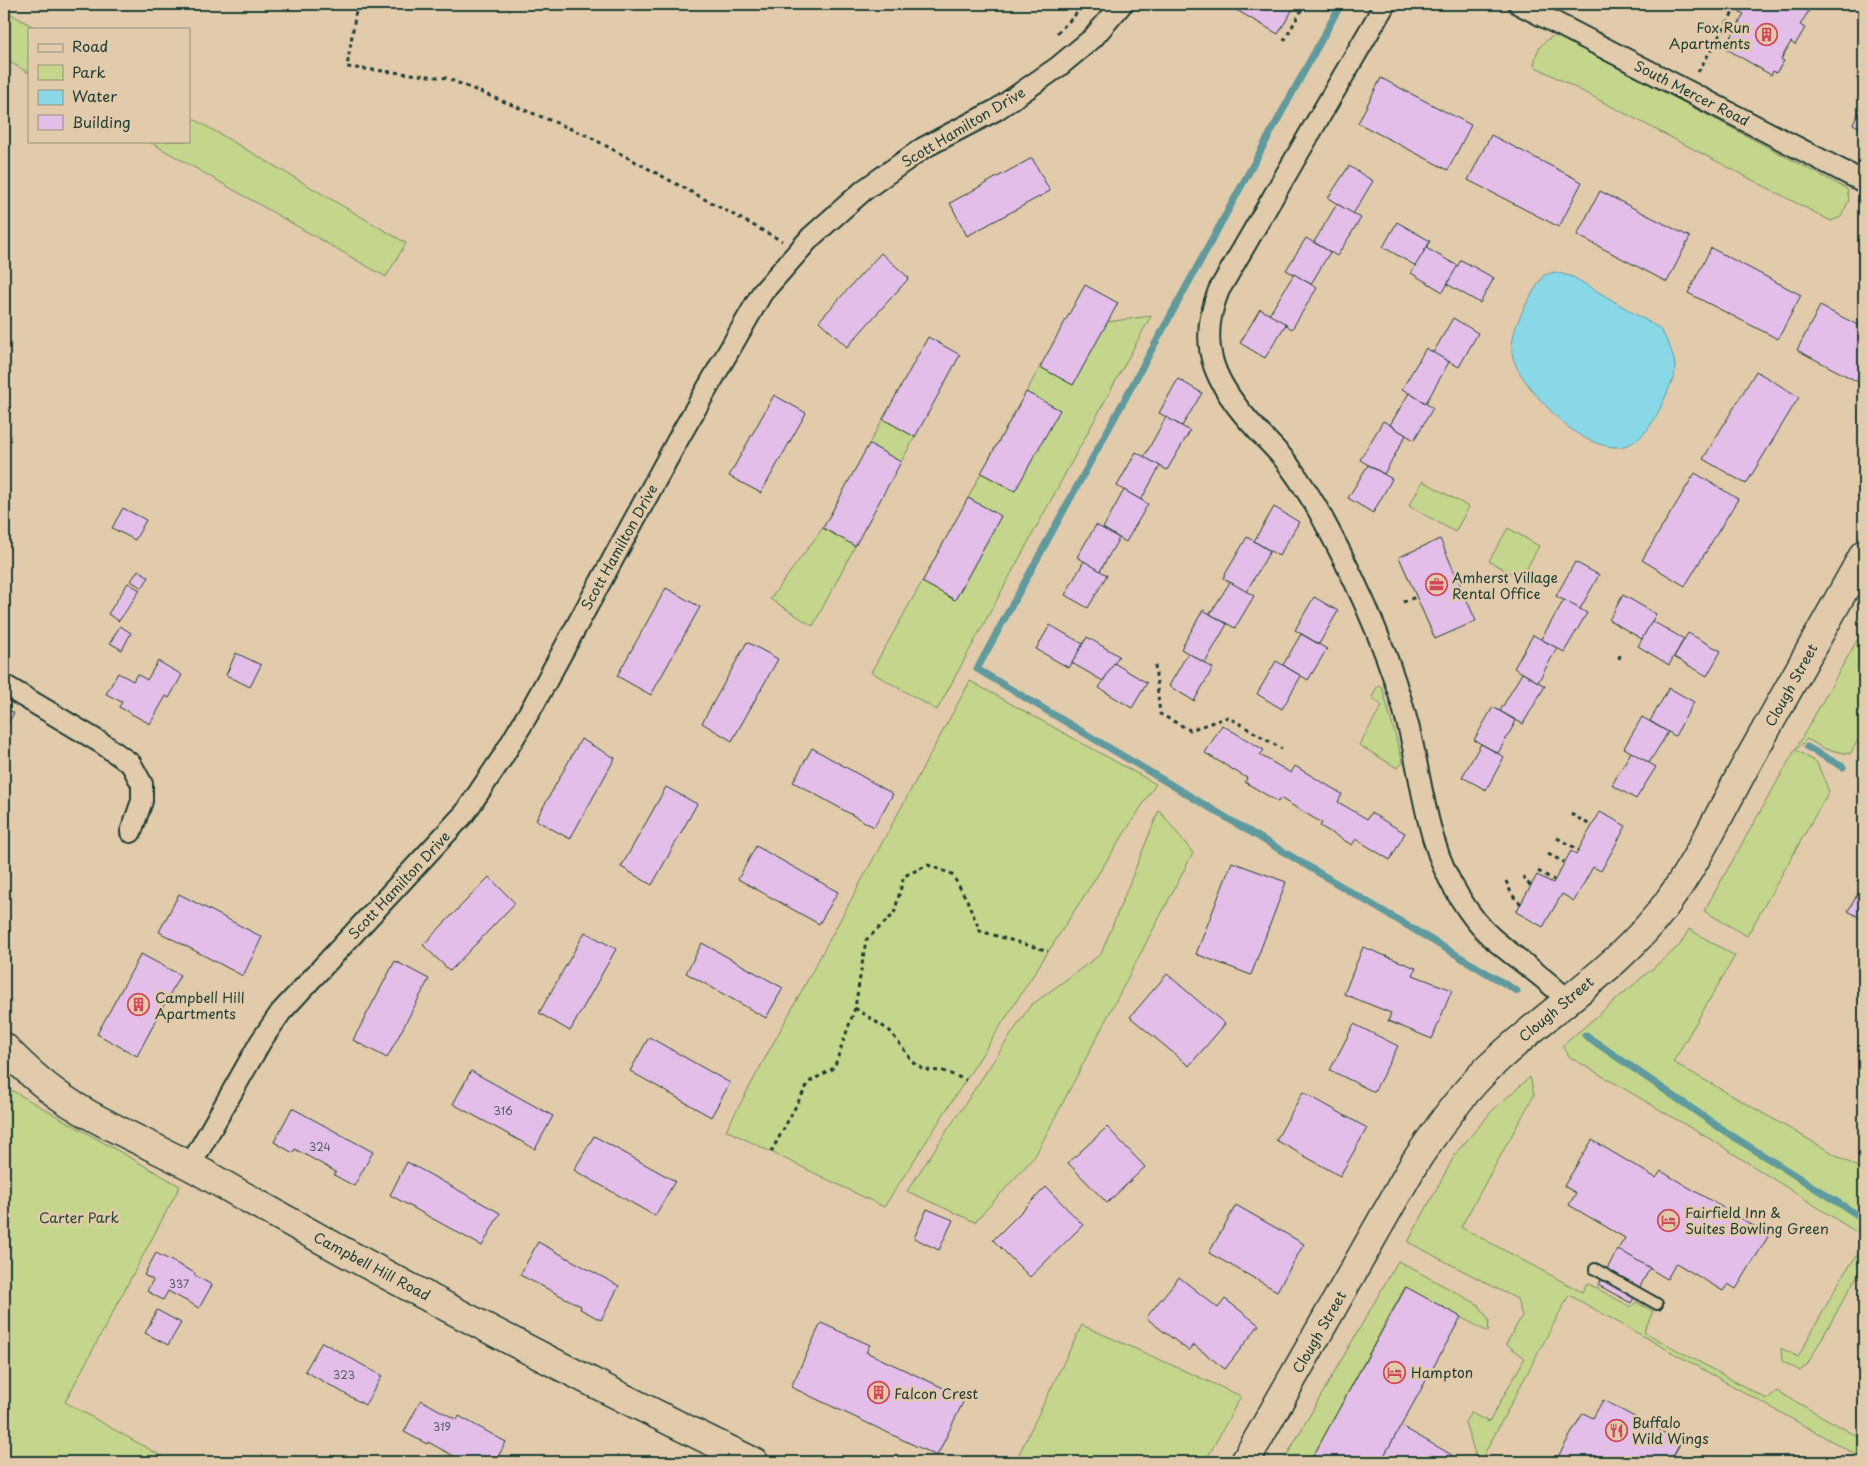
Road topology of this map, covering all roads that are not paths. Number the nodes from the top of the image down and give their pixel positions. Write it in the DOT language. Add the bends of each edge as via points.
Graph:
graph roads {
  1 [pos="1122,4"];
  2 [pos="1385,4"];
  3 [pos="1520,4"];
  4 [pos="1864,182"];
  5 [pos="1864,554"];
  6 [pos="4,685"];
  7 [pos="131,832"];
  8 [pos="1567,1000"];
  9 [pos="4,1047"];
  10 [pos="190,1166"];
  11 [pos="1595,1269"];
  12 [pos="1657,1304"];
  13 [pos="754,1462"];
  14 [pos="1245,1462"];
  1 -- 10 [label="street, Scott Hamilton Drive" via="1094,38 1058,67 996,110 923,148 864,190 811,236 762,293 502,758 465,813 281,1012"];
  2 -- 8 [label="street" via="1308,131 1219,290 1211,309 1210,353 1224,388 1287,463 1324,520 1349,569 1398,689 1429,825 1440,861 1460,898 1489,936 1550,982"];
  3 -- 4 [label="street, South Mercer Road"];
  5 -- 8 [label="street, Clough Street" via="1668,902 1606,968"];
  6 -- 7 [label="street" via="131,764 142,784 142,801"];
  8 -- 14 [label="street, Clough Street" via="1498,1058 1443,1120 1415,1162"];
  9 -- 10 [label="street, Campbell Hill Road" via="73,1105"];
  10 -- 13 [label="street, Campbell Hill Road" via="580,1378"];
  11 -- 12 [label="lane"];
}
